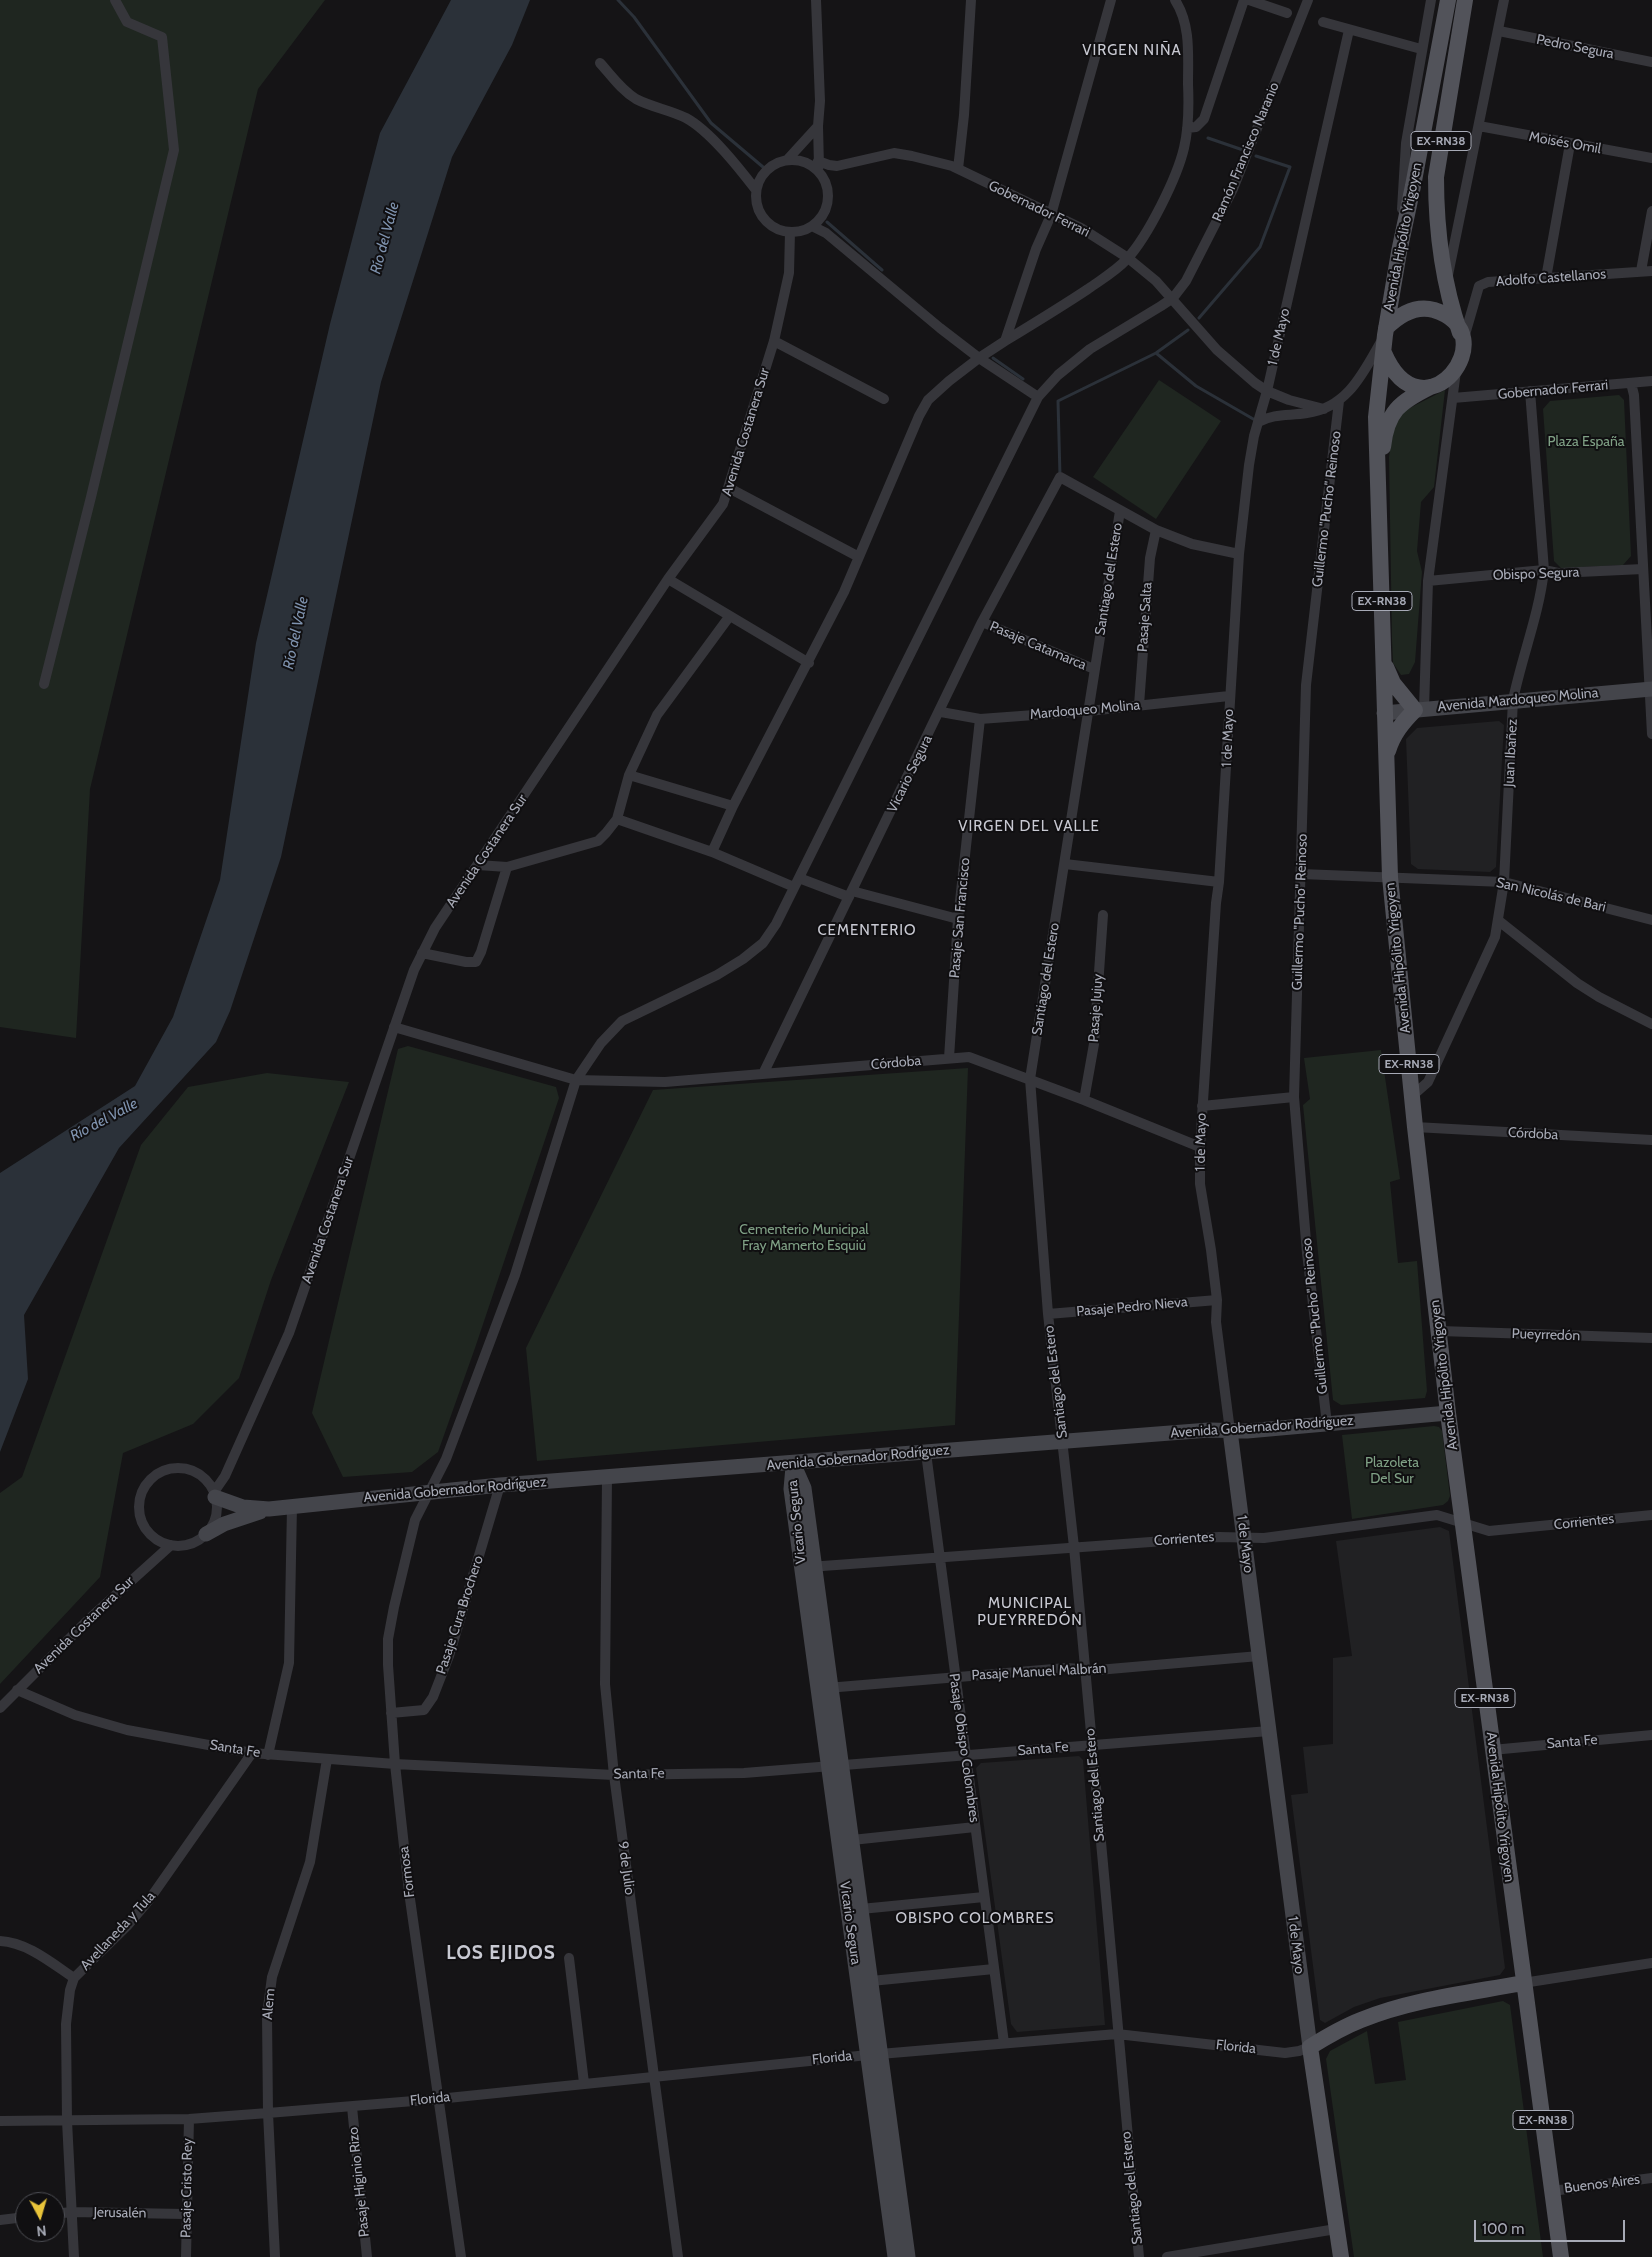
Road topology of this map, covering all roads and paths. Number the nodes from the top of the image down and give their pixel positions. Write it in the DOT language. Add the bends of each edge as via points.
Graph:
graph roads {
  1 [pos="115,0"];
  2 [pos="816,0"];
  3 [pos="971,0"];
  4 [pos="1111,0"];
  5 [pos="1175,0"];
  6 [pos="1244,0"];
  7 [pos="1249,0"];
  8 [pos="1308,0"];
  9 [pos="1431,0"];
  10 [pos="1448,0"];
  11 [pos="1465,0"];
  12 [pos="1504,0"];
  13 [pos="1287,13"];
  14 [pos="1323,22"];
  15 [pos="1349,30"];
  16 [pos="1499,31"];
  17 [pos="1421,49"];
  18 [pos="1652,62"];
  19 [pos="600,63"];
  20 [pos="818,126"];
  21 [pos="1479,126"];
  22 [pos="1187,128"];
  23 [pos="1570,144"];
  24 [pos="1652,158"];
  25 [pos="787,160"];
  26 [pos="818,161"];
  27 [pos="958,169"];
  28 [pos="820,173"];
  29 [pos="756,190"];
  30 [pos="1652,211"];
  31 [pos="1050,214"];
  32 [pos="812,226"];
  33 [pos="790,232"];
  34 [pos="1399,252"];
  35 [pos="1128,258"];
  36 [pos="1647,271"];
  37 [pos="1546,278"];
  38 [pos="1446,284"];
  39 [pos="1172,298"];
  40 [pos="1386,331"];
  41 [pos="1462,337"];
  42 [pos="774,341"];
  43 [pos="1005,341"];
  44 [pos="1384,353"];
  45 [pos="979,358"];
  46 [pos="1456,370"];
  47 [pos="1652,381"];
  48 [pos="1631,383"];
  49 [pos="1430,387"];
  50 [pos="1267,391"];
  51 [pos="1530,391"];
  52 [pos="1038,397"];
  53 [pos="1453,398"];
  54 [pos="884,399"];
  55 [pos="1339,401"];
  56 [pos="1324,409"];
  57 [pos="1258,422"];
  58 [pos="729,488"];
  59 [pos="1379,489"];
  60 [pos="1120,511"];
  61 [pos="1156,530"];
  62 [pos="1647,535"];
  63 [pos="1240,554"];
  64 [pos="859,557"];
  65 [pos="1643,569"];
  66 [pos="1544,570"];
  67 [pos="668,579"];
  68 [pos="1428,581"];
  69 [pos="729,617"];
  70 [pos="982,622"];
  71 [pos="809,663"];
  72 [pos="1384,663"];
  73 [pos="1094,669"];
  74 [pos="44,684"];
  75 [pos="1651,689"];
  76 [pos="1229,696"];
  77 [pos="1513,700"];
  78 [pos="1139,705"];
  79 [pos="1420,709"];
  80 [pos="1089,711"];
  81 [pos="940,712"];
  82 [pos="1384,713"];
  83 [pos="980,719"];
  84 [pos="1652,734"];
  85 [pos="1386,760"];
  86 [pos="629,775"];
  87 [pos="733,806"];
  88 [pos="617,819"];
  89 [pos="712,852"];
  90 [pos="1065,864"];
  91 [pos="478,865"];
  92 [pos="507,867"];
  93 [pos="1302,874"];
  94 [pos="1390,877"];
  95 [pos="799,878"];
  96 [pos="1219,882"];
  97 [pos="1504,882"];
  98 [pos="794,887"];
  99 [pos="850,894"];
  100 [pos="1103,915"];
  101 [pos="958,920"];
  102 [pos="1652,920"];
  103 [pos="1499,921"];
  104 [pos="422,953"];
  105 [pos="1652,1024"];
  106 [pos="394,1027"];
  107 [pos="948,1058"];
  108 [pos="763,1074"];
  109 [pos="1030,1079"];
  110 [pos="576,1080"];
  111 [pos="1412,1096"];
  112 [pos="1294,1097"];
  113 [pos="1084,1100"];
  114 [pos="1202,1106"];
  115 [pos="1415,1127"];
  116 [pos="1652,1140"];
  117 [pos="1200,1147"];
  118 [pos="1216,1300"];
  119 [pos="1048,1314"];
  120 [pos="1440,1332"];
  121 [pos="1652,1338"];
  122 [pos="1448,1414"];
  123 [pos="1327,1424"];
  124 [pos="1230,1431"];
  125 [pos="1063,1442"];
  126 [pos="926,1453"];
  127 [pos="793,1463"];
  128 [pos="606,1478"];
  129 [pos="500,1485"];
  130 [pos="429,1491"];
  131 [pos="215,1494"];
  132 [pos="292,1506"];
  133 [pos="269,1509"];
  134 [pos="1652,1515"];
  135 [pos="1462,1523"];
  136 [pos="206,1534"];
  137 [pos="1244,1537"];
  138 [pos="170,1545"];
  139 [pos="1074,1547"];
  140 [pos="940,1557"];
  141 [pos="808,1567"];
  142 [pos="1259,1656"];
  143 [pos="1084,1668"];
  144 [pos="954,1677"];
  145 [pos="825,1688"];
  146 [pos="18,1690"];
  147 [pos="0,1708"];
  148 [pos="391,1713"];
  149 [pos="1269,1732"];
  150 [pos="1652,1735"];
  151 [pos="1092,1745"];
  152 [pos="1492,1750"];
  153 [pos="252,1753"];
  154 [pos="268,1755"];
  155 [pos="965,1756"];
  156 [pos="327,1759"];
  157 [pos="395,1764"];
  158 [pos="835,1766"];
  159 [pos="614,1775"];
  160 [pos="975,1827"];
  161 [pos="852,1840"];
  162 [pos="984,1897"];
  163 [pos="861,1909"];
  164 [pos="0,1941"];
  165 [pos="569,1958"];
  166 [pos="1652,1962"];
  167 [pos="994,1969"];
  168 [pos="74,1978"];
  169 [pos="871,1981"];
  170 [pos="1523,1983"];
  171 [pos="1117,2034"];
  172 [pos="1004,2042"];
  173 [pos="1310,2047"];
  174 [pos="874,2055"];
  175 [pos="653,2077"];
  176 [pos="584,2083"];
  177 [pos="438,2099"];
  178 [pos="352,2107"];
  179 [pos="268,2114"];
  180 [pos="189,2119"];
  181 [pos="0,2121"];
  182 [pos="67,2121"];
  183 [pos="1652,2178"];
  184 [pos="1552,2191"];
  185 [pos="71,2212"];
  186 [pos="65,2213"];
  187 [pos="185,2214"];
  188 [pos="15,2218"];
  189 [pos="0,2220"];
  190 [pos="1336,2229"];
  191 [pos="74,2257"];
  192 [pos="186,2257"];
  193 [pos="276,2257"];
  194 [pos="367,2257"];
  195 [pos="461,2257"];
  196 [pos="678,2257"];
  197 [pos="895,2257"];
  198 [pos="908,2257"];
  199 [pos="1139,2257"];
  200 [pos="1167,2257"];
  201 [pos="1341,2257"];
  202 [pos="1561,2257"];
  1 -- 74 [label="street" via="127,22 162,36 174,150"];
  2 -- 20 [label="street"];
  3 -- 27 [label="street"];
  4 -- 31 [label="street"];
  5 -- 22 [label="street" via="1184,16 1187,31"];
  6 -- 22 [label="street" via="1204,119 1196,127"];
  7 -- 13 [label="street"];
  8 -- 39 [label="street, Ramón Francisco Naranio" via="1233,189 1194,267"];
  9 -- 17 [label="street"];
  10 -- 34 [label="main road, Avenida Hipólito Yrigoyen / EX-RN38"];
  11 -- 38 [label="main road, Avenida Hipólito Yrigoyen / EX-RN38" via="1436,176"];
  12 -- 16 [label="street"];
  14 -- 15 [label="street"];
  15 -- 17 [label="street"];
  15 -- 50 [label="street, 1 de Mayo"];
  16 -- 18 [label="street, Pedro Segura"];
  16 -- 21 [label="street"];
  17 -- 34 [label="street" via="1406,143"];
  19 -- 29 [label="street" via="636,99 686,118 698,126"];
  20 -- 25 [label="street"];
  20 -- 26 [label="street"];
  21 -- 23 [label="street, Moisés Omil"];
  21 -- 38 [label="street"];
  22 -- 35 [label="street" via="1184,150 1174,174 1144,235"];
  23 -- 24 [label="street, Moisés Omil"];
  23 -- 37 [label="street"];
  25 -- 28 [label="street" via="802,161"];
  25 -- 29 [label="street" via="767,170"];
  26 -- 27 [label="street, Gobernador Ferrari" via="837,166 894,154"];
  26 -- 28 [label="street"];
  27 -- 31 [label="street, Gobernador Ferrari"];
  28 -- 32 [label="street" via="827,186 828,201 823,216"];
  29 -- 33 [label="street" via="757,205 764,219 776,228"];
  30 -- 36 [label="street"];
  31 -- 35 [label="street, Gobernador Ferrari" via="1081,228"];
  31 -- 43 [label="street"];
  32 -- 33 [label="street"];
  32 -- 45 [label="street" via="826,233"];
  33 -- 42 [label="street, Avenida Costanera Sur" via="789,273"];
  34 -- 40 [label="main road, Avenida Hipólito Yrigoyen / EX-RN38"];
  35 -- 39 [label="street, Gobernador Ferrari"];
  35 -- 43 [label="street" via="1072,299"];
  36 -- 37 [label="street, Adolfo Castellanos"];
  37 -- 41 [label="street, Adolfo Castellanos" via="1488,282 1479,286"];
  38 -- 41 [label="main road, Avenida Hipólito Yrigoyen / EX-RN38"];
  39 -- 50 [label="street, Gobernador Ferrari" via="1217,350"];
  39 -- 52 [label="street, Formosa" via="1090,349 1058,375"];
  40 -- 41 [label="main road" via="1396,318 1420,309 1432,310 1449,318"];
  40 -- 44 [label="main road, EX-RN38"];
  40 -- 55 [label="street" via="1358,380"];
  41 -- 46 [label="main road, EX-RN38" via="1462,357"];
  42 -- 54 [label="street"];
  42 -- 58 [label="street, Avenida Costanera Sur"];
  43 -- 45 [label="street"];
  44 -- 49 [label="main road" via="1398,378 1418,387"];
  44 -- 59 [label="main road, Avenida Hipólito Yrigoyen / EX-RN38" via="1376,417"];
  45 -- 52 [label="street"];
  45 -- 64 [label="street" via="928,400 918,416"];
  46 -- 49 [label="main road, EX-RN38" via="1442,383"];
  46 -- 53 [label="street"];
  47 -- 48 [label="street, Gobernador Ferrari"];
  48 -- 51 [label="street, Gobernador Ferrari"];
  48 -- 62 [label="street"];
  49 -- 59 [label="main road, Avenida Hipólito Yrigoyen / EX-RN38" via="1396,408 1388,421"];
  50 -- 56 [label="street, Gobernador Ferrari"];
  50 -- 57 [label="street, 1 de Mayo"];
  51 -- 53 [label="street, Gobernador Ferrari"];
  51 -- 66 [label="street, Juan Ibañez"];
  52 -- 95 [label="street, Formosa"];
  53 -- 68 [label="street"];
  55 -- 56 [label="street"];
  55 -- 93 [label="street, Guillermo \"Pucho\" Reinoso" via="1306,685"];
  56 -- 57 [label="street" via="1274,415"];
  57 -- 63 [label="street, 1 de Mayo" via="1249,465"];
  58 -- 64 [label="street"];
  58 -- 67 [label="street, Avenida Costanera Sur" via="719,510"];
  59 -- 72 [label="main road, Avenida Hipólito Yrigoyen / EX-RN38"];
  60 -- 61 [label="street"];
  60 -- 70 [label="street, Vicario Segura" via="1060,477"];
  60 -- 73 [label="street, Santiago del Estero"];
  61 -- 63 [label="street" via="1192,544"];
  61 -- 78 [label="street, Pasaje Salta" via="1150,558"];
  62 -- 65 [label="street"];
  63 -- 76 [label="street, 1 de Mayo"];
  64 -- 71 [label="street"];
  65 -- 66 [label="street, Obispo Segura" via="1558,573"];
  65 -- 75 [label="street"];
  66 -- 68 [label="street, Obispo Segura"];
  66 -- 77 [label="street, Juan Ibañez" via="1542,593"];
  67 -- 69 [label="street"];
  67 -- 91 [label="street, Avenida Costanera Sur"];
  68 -- 79 [label="street"];
  69 -- 71 [label="street"];
  69 -- 86 [label="street" via="657,715"];
  70 -- 73 [label="street, Pasaje Catamarca"];
  70 -- 81 [label="street, Vicario Segura"];
  71 -- 87 [label="street"];
  72 -- 79 [label="main road" via="1393,683"];
  72 -- 82 [label="main road, Avenida Hipólito Yrigoyen / EX-RN38"];
  73 -- 80 [label="street, Santiago del Estero"];
  75 -- 77 [label="street, Avenida Mardoqueo Molina"];
  75 -- 84 [label="street"];
  76 -- 78 [label="street, Mardoqueo Molina"];
  76 -- 96 [label="street, 1 de Mayo"];
  77 -- 79 [label="street, Avenida Mardoqueo Molina"];
  77 -- 97 [label="street, Juan Ibañez"];
  78 -- 80 [label="street, Mardoqueo Molina"];
  79 -- 82 [label="street, Avenida Mardoqueo Molina"];
  79 -- 85 [label="main road" via="1401,724"];
  80 -- 83 [label="street, Mardoqueo Molina"];
  80 -- 90 [label="street, Santiago del Estero"];
  81 -- 83 [label="street, Mardoqueo Molina"];
  81 -- 99 [label="street, Vicario Segura"];
  82 -- 85 [label="main road, Avenida Hipólito Yrigoyen / EX-RN38"];
  83 -- 101 [label="street, Pasaje San Francisco"];
  85 -- 94 [label="main road, Avenida Hipólito Yrigoyen / EX-RN38"];
  86 -- 87 [label="street"];
  86 -- 88 [label="street"];
  87 -- 89 [label="street"];
  88 -- 89 [label="street"];
  88 -- 92 [label="street" via="598,841"];
  89 -- 98 [label="street"];
  90 -- 96 [label="street"];
  90 -- 109 [label="street, Santiago del Estero"];
  91 -- 92 [label="street"];
  91 -- 104 [label="street, Avenida Costanera Sur"];
  92 -- 104 [label="street" via="476,962"];
  93 -- 94 [label="street, San Nicolás de Bari"];
  93 -- 112 [label="street, Guillermo \"Pucho\" Reinoso"];
  94 -- 97 [label="street, San Nicolás de Bari"];
  94 -- 111 [label="main road, Avenida Hipólito Yrigoyen / EX-RN38"];
  95 -- 98 [label="street, Formosa"];
  95 -- 99 [label="street"];
  96 -- 114 [label="street, 1 de Mayo"];
  97 -- 102 [label="street, San Nicolás de Bari"];
  97 -- 103 [label="street, Juan Ibañez"];
  98 -- 110 [label="street, Formosa" via="763,943 717,975 622,1021 601,1043"];
  99 -- 101 [label="street"];
  99 -- 108 [label="street, Vicario Segura"];
  100 -- 113 [label="street, Pasaje Jujuy" via="1094,1044"];
  101 -- 107 [label="street, Pasaje San Francisco"];
  103 -- 105 [label="street" via="1577,983"];
  103 -- 111 [label="street, Juan Ibañez" via="1495,937 1428,1082"];
  104 -- 106 [label="street, Avenida Costanera Sur"];
  106 -- 110 [label="street, Córdoba"];
  106 -- 131 [label="street, Avenida Costanera Sur" via="288,1333"];
  107 -- 108 [label="street, Córdoba"];
  107 -- 109 [label="street, Córdoba" via="969,1057"];
  108 -- 110 [label="street, Córdoba" via="665,1082"];
  109 -- 113 [label="street, Córdoba"];
  109 -- 119 [label="street, Santiago del Estero"];
  110 -- 130 [label="street, Formosa" via="515,1275 446,1459"];
  111 -- 115 [label="main road, Avenida Hipólito Yrigoyen / EX-RN38"];
  112 -- 114 [label="street"];
  112 -- 123 [label="street, Guillermo \"Pucho\" Reinoso" via="1307,1253"];
  113 -- 117 [label="street, Córdoba"];
  114 -- 117 [label="street, 1 de Mayo"];
  115 -- 116 [label="street, Córdoba"];
  115 -- 120 [label="main road, Avenida Hipólito Yrigoyen / EX-RN38"];
  117 -- 118 [label="street, 1 de Mayo" via="1200,1184"];
  118 -- 119 [label="street, Pasaje Pedro Nieva"];
  118 -- 124 [label="street, 1 de Mayo"];
  119 -- 125 [label="street, Santiago del Estero"];
  120 -- 121 [label="street, Pueyrredón"];
  120 -- 122 [label="main road, Avenida Hipólito Yrigoyen / EX-RN38"];
  122 -- 123 [label="street, Avenida Gobernador Rodríguez"];
  122 -- 135 [label="main road, Avenida Hipólito Yrigoyen / EX-RN38"];
  123 -- 124 [label="street, Avenida Gobernador Rodríguez"];
  124 -- 125 [label="street, Avenida Gobernador Rodríguez"];
  124 -- 137 [label="street, 1 de Mayo"];
  125 -- 126 [label="street, Avenida Gobernador Rodríguez"];
  125 -- 139 [label="street, Santiago del Estero"];
  126 -- 127 [label="street, Avenida Gobernador Rodríguez"];
  126 -- 140 [label="street, Pasaje Obispo Colombres"];
  127 -- 128 [label="street, Avenida Gobernador Rodríguez"];
  127 -- 141 [label="street, Vicario Segura" via="791,1489"];
  128 -- 129 [label="street, Avenida Gobernador Rodríguez"];
  128 -- 159 [label="street, 9 de Julio" via="605,1684"];
  129 -- 130 [label="street, Avenida Gobernador Rodríguez"];
  129 -- 148 [label="street, Pasaje Cura Brochero" via="450,1656 433,1697 424,1710"];
  130 -- 132 [label="street, Avenida Gobernador Rodríguez"];
  130 -- 148 [label="street, Formosa" via="415,1520 389,1631"];
  131 -- 133 [label="street, Avenida Gobernador Rodríguez" via="243,1508"];
  131 -- 136 [label="street" via="216,1514"];
  131 -- 138 [label="street" via="199,1474 184,1469 160,1473 148,1482 139,1504 142,1520 156,1539"];
  132 -- 133 [label="street, Avenida Gobernador Rodríguez"];
  132 -- 154 [label="street" via="289,1663"];
  133 -- 136 [label="street, Avenida Gobernador Rodríguez"];
  134 -- 135 [label="street, Corrientes" via="1489,1531"];
  135 -- 137 [label="street, Corrientes" via="1437,1516 1264,1538"];
  135 -- 152 [label="main road, Avenida Hipólito Yrigoyen / EX-RN38"];
  136 -- 138 [label="street" via="190,1544"];
  137 -- 139 [label="street, Corrientes"];
  137 -- 142 [label="street, 1 de Mayo"];
  138 -- 146 [label="street, Avenida Costanera Sur"];
  139 -- 140 [label="street, Corrientes"];
  139 -- 143 [label="street, Santiago del Estero"];
  140 -- 141 [label="street, Corrientes"];
  140 -- 144 [label="street, Pasaje Obispo Colombres"];
  141 -- 145 [label="street, Vicario Segura"];
  142 -- 143 [label="street, Pasaje Manuel Malbrán" via="1098,1670"];
  142 -- 149 [label="street, 1 de Mayo"];
  143 -- 144 [label="street, Pasaje Manuel Malbrán"];
  143 -- 151 [label="street, Santiago del Estero"];
  144 -- 145 [label="street, Pasaje Manuel Malbrán"];
  144 -- 155 [label="street, Pasaje Obispo Colombres"];
  145 -- 158 [label="street, Vicario Segura"];
  146 -- 147 [label="street, Avenida Costanera Sur"];
  146 -- 153 [label="street, Santa Fe" via="75,1715 128,1730"];
  148 -- 157 [label="street, Formosa"];
  149 -- 151 [label="street, Santa Fe"];
  149 -- 173 [label="street, 1 de Mayo"];
  150 -- 152 [label="street, Santa Fe"];
  151 -- 155 [label="street, Santa Fe"];
  151 -- 171 [label="street, Santiago del Estero"];
  152 -- 170 [label="main road, Avenida Hipólito Yrigoyen / EX-RN38"];
  153 -- 154 [label="street, Santa Fe"];
  153 -- 168 [label="street, Avellaneda y Tula" via="149,1900"];
  154 -- 156 [label="street, Santa Fe"];
  155 -- 158 [label="street, Santa Fe"];
  155 -- 160 [label="street, Pasaje Obispo Colombres"];
  156 -- 157 [label="street, Santa Fe"];
  156 -- 179 [label="street, Alem" via="310,1862 272,1976 267,2015"];
  157 -- 159 [label="street, Santa Fe"];
  157 -- 177 [label="street, Formosa"];
  158 -- 159 [label="street, Santa Fe" via="744,1773"];
  158 -- 161 [label="street, Vicario Segura"];
  158 -- 174 [label="street, Vicario Segura"];
  159 -- 175 [label="street, 9 de Julio"];
  160 -- 161 [label="street"];
  160 -- 162 [label="street, Pasaje Obispo Colombres"];
  161 -- 163 [label="street, Vicario Segura"];
  162 -- 163 [label="street"];
  162 -- 167 [label="street, Pasaje Obispo Colombres"];
  163 -- 169 [label="street, Vicario Segura"];
  164 -- 168 [label="street" via="40,1955"];
  165 -- 176 [label="street"];
  166 -- 170 [label="street, Florida"];
  167 -- 169 [label="street"];
  167 -- 172 [label="street, Pasaje Obispo Colombres"];
  168 -- 182 [label="street, Avellaneda y Tula" via="66,2024"];
  169 -- 174 [label="street, Vicario Segura"];
  170 -- 173 [label="main road, Florida" via="1377,2014"];
  170 -- 184 [label="main road, Avenida Hipólito Yrigoyen / EX-RN38" via="1527,1993"];
  171 -- 172 [label="street, Florida"];
  171 -- 173 [label="street, Florida" via="1285,2053"];
  171 -- 199 [label="street, Santiago del Estero"];
  172 -- 174 [label="street, Florida"];
  173 -- 190 [label="main road, 1 de Mayo"];
  174 -- 175 [label="street, Florida"];
  174 -- 197 [label="street, Vicario Segura"];
  174 -- 198 [label="street, Vicario Segura"];
  175 -- 176 [label="street, Florida"];
  175 -- 196 [label="street, 9 de Julio"];
  176 -- 177 [label="street, Florida"];
  177 -- 178 [label="street, Florida"];
  177 -- 195 [label="street, Formosa"];
  178 -- 179 [label="street, Florida"];
  178 -- 194 [label="street, Pasaje Higinio Rizo"];
  179 -- 180 [label="street, Florida"];
  179 -- 193 [label="street, Alem"];
  180 -- 182 [label="street, Florida"];
  180 -- 187 [label="street, Pasaje Cristo Rey"];
  181 -- 182 [label="street, Florida"];
  182 -- 185 [label="street, Avellaneda y Tula"];
  183 -- 184 [label="street, Buenos Aires"];
  184 -- 202 [label="main road, Avenida Hipólito Yrigoyen / EX-RN38"];
  185 -- 186 [label="street, Jerusalén"];
  185 -- 187 [label="street, Jerusalén"];
  185 -- 191 [label="street, Avellaneda y Tula"];
  187 -- 192 [label="street, Pasaje Cristo Rey"];
  188 -- 189 [label="street"];
  190 -- 200 [label="street"];
  190 -- 201 [label="main road, 1 de Mayo"];
}
